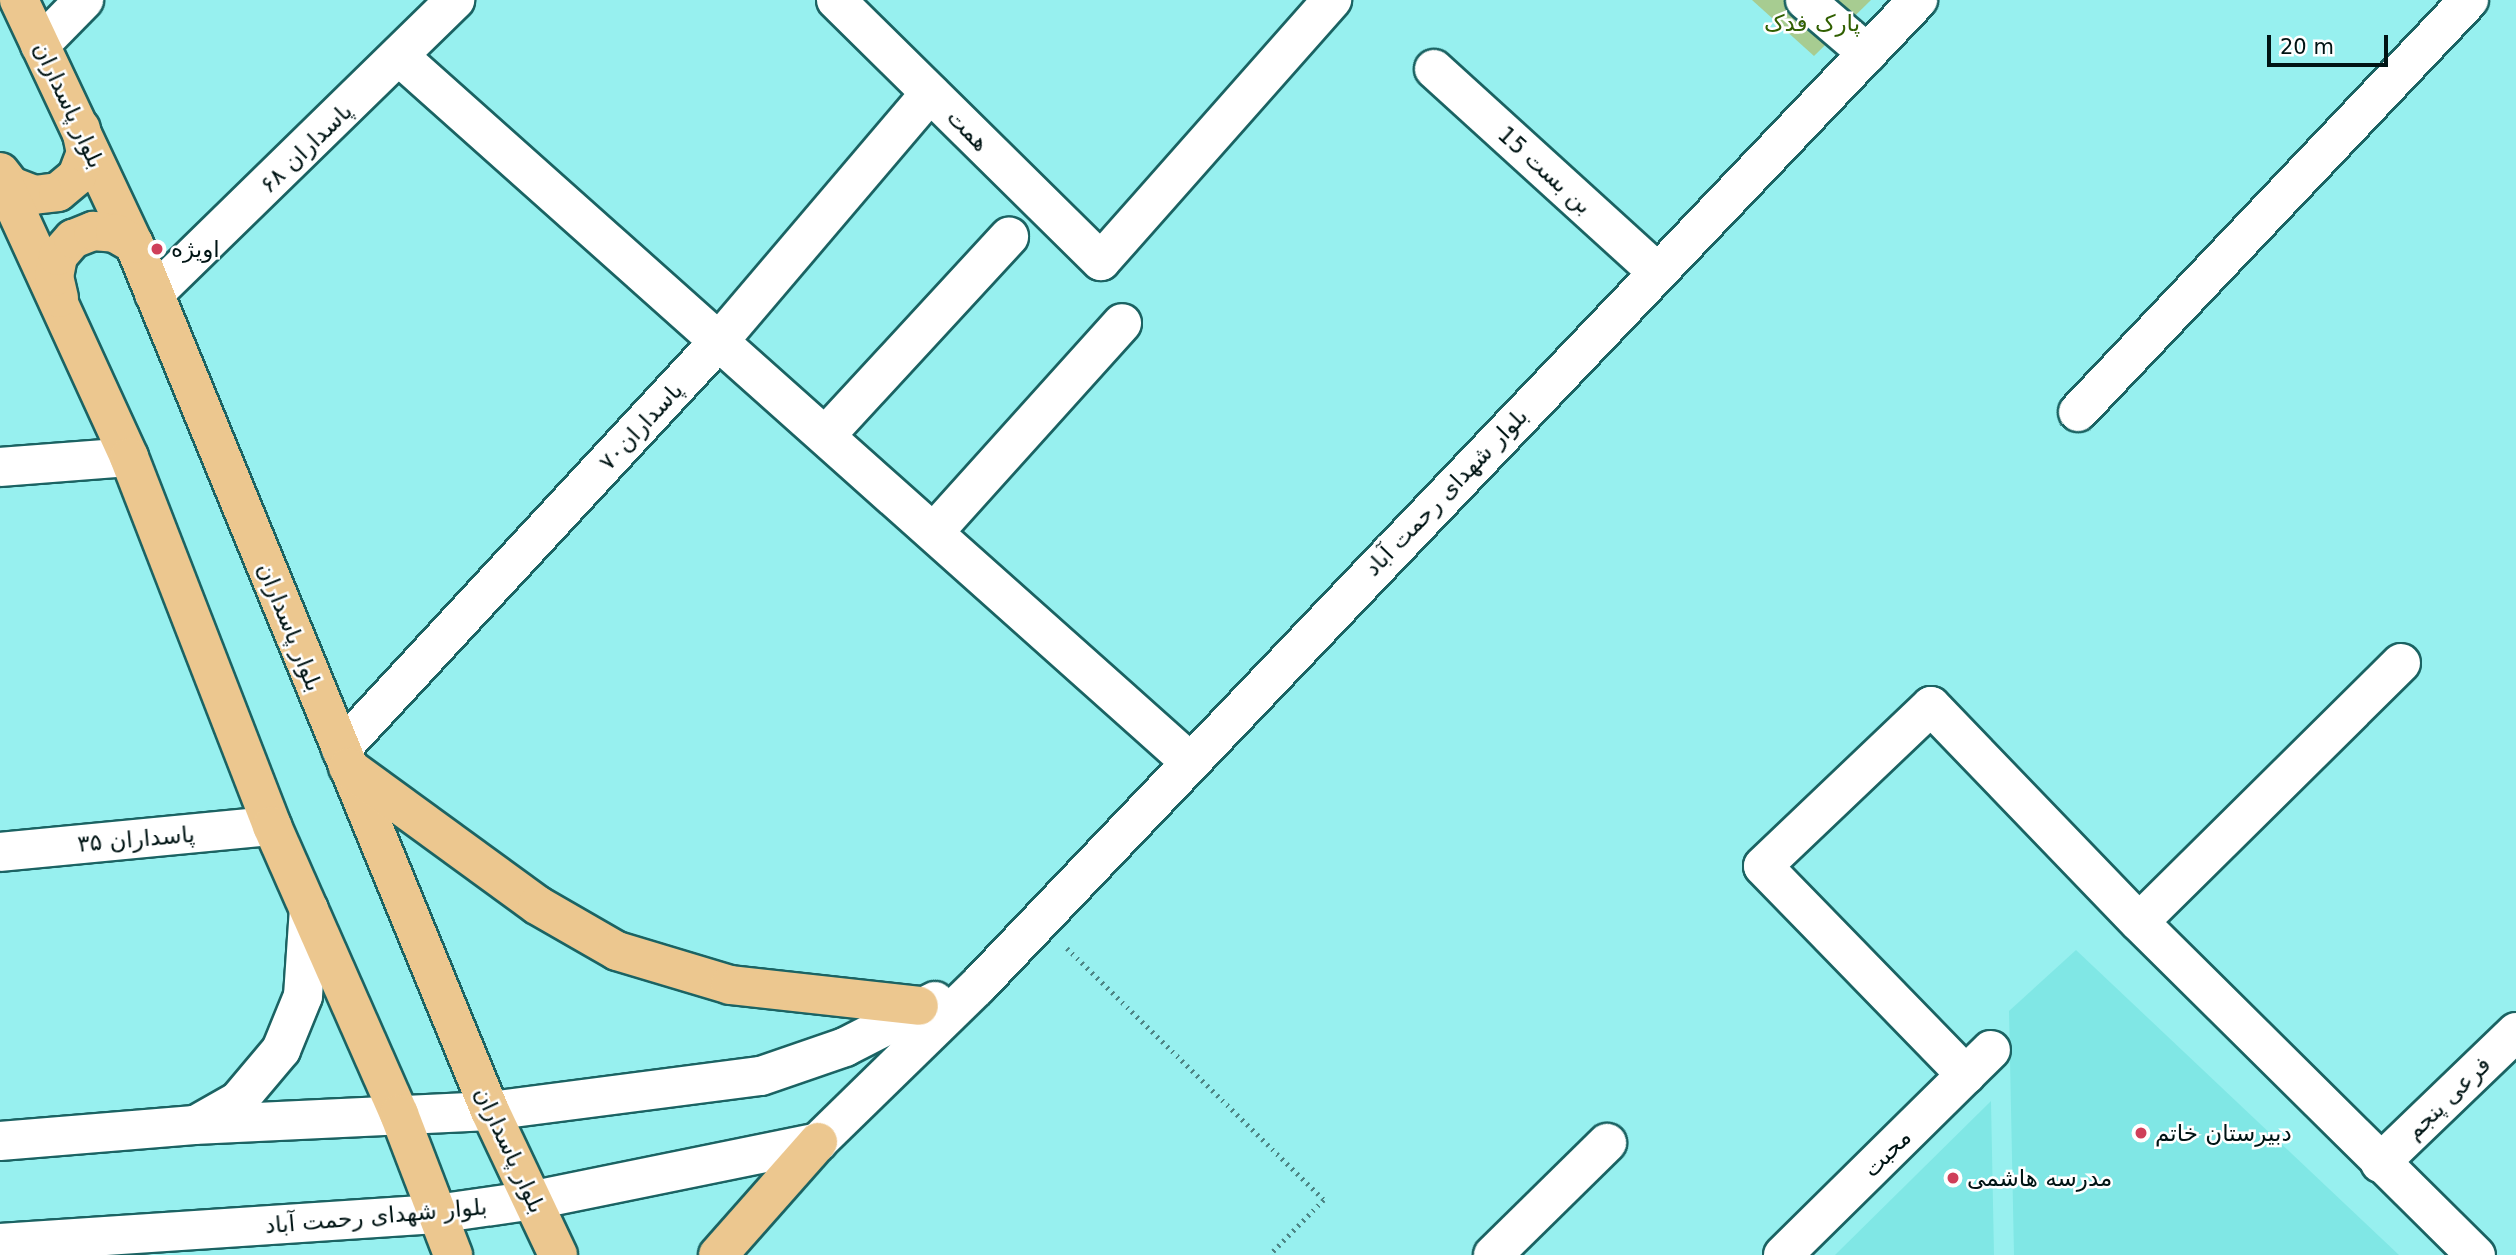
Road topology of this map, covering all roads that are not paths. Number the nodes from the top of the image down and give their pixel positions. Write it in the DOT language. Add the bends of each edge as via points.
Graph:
graph roads {
  1 [pos="19,0"];
  2 [pos="84,0"];
  3 [pos="455,0"];
  4 [pos="1332,0"];
  5 [pos="1805,0"];
  6 [pos="1918,0"];
  7 [pos="2469,0"];
  8 [pos="853,6"];
  9 [pos="40,45"];
  10 [pos="1867,53"];
  11 [pos="400,57"];
  12 [pos="1434,69"];
  13 [pos="930,93"];
  14 [pos="81,129"];
  15 [pos="0,173"];
  16 [pos="1009,237"];
  17 [pos="134,244"];
  18 [pos="1657,272"];
  19 [pos="154,293"];
  20 [pos="60,299"];
  21 [pos="1122,323"];
  22 [pos="720,340"];
  23 [pos="2078,412"];
  24 [pos="826,435"];
  25 [pos="129,457"];
  26 [pos="0,467"];
  27 [pos="934,532"];
  28 [pos="2401,663"];
  29 [pos="344,758"];
  30 [pos="1189,761"];
  31 [pos="272,825"];
  32 [pos="0,852"];
  33 [pos="309,909"];
  34 [pos="2139,922"];
  35 [pos="977,988"];
  36 [pos="919,1006"];
  37 [pos="2516,1032"];
  38 [pos="490,1111"];
  39 [pos="400,1114"];
  40 [pos="194,1125"];
  41 [pos="0,1141"];
  42 [pos="818,1142"];
  43 [pos="1607,1143"];
  44 [pos="2381,1163"];
  45 [pos="534,1200"];
  46 [pos="436,1214"];
  47 [pos="0,1243"];
  48 [pos="453,1255"];
  49 [pos="558,1255"];
  50 [pos="718,1255"];
  51 [pos="1493,1255"];
  52 [pos="1783,1255"];
  53 [pos="2476,1255"];
  1 -- 9 [label="main road, بلوار پاسداران"];
  2 -- 9 [label="street"];
  3 -- 11 [label="street, پاسداران ۶۸"];
  4 -- 13 [label="street, همت" via="1101,261"];
  5 -- 10 [label="street"];
  6 -- 10 [label="street, بلوار شهدای رحمت آباد"];
  7 -- 23 [label="street"];
  8 -- 13 [label="street, همت"];
  9 -- 14 [label="main road, بلوار پاسداران"];
  10 -- 18 [label="street, بلوار شهدای رحمت آباد"];
  11 -- 19 [label="street, پاسداران ۶۸"];
  11 -- 22 [label="street"];
  12 -- 18 [label="street, بن بست 15"];
  13 -- 22 [label="street, پاسداران۷۰"];
  14 -- 15 [label="main road" via="86,153 77,176 58,192 34,195 11,186"];
  14 -- 17 [label="main road, بلوار پاسداران"];
  15 -- 20 [label="main road"];
  16 -- 24 [label="street"];
  17 -- 19 [label="main road, بلوار پاسداران"];
  17 -- 20 [label="main road" via="115,233 93,231 73,239 58,256 54,278"];
  18 -- 30 [label="street, بلوار شهدای رحمت آباد"];
  19 -- 29 [label="main road, بلوار پاسداران"];
  20 -- 25 [label="main road"];
  21 -- 27 [label="street"];
  22 -- 24 [label="street"];
  22 -- 29 [label="street, پاسداران۷۰"];
  24 -- 27 [label="street"];
  25 -- 26 [label="street"];
  25 -- 31 [label="main road"];
  27 -- 30 [label="street"];
  28 -- 34 [label="street"];
  29 -- 36 [label="main road" via="537,905 617,951 730,985"];
  29 -- 38 [label="main road, بلوار پاسداران"];
  30 -- 35 [label="street, بلوار شهدای رحمت آباد"];
  31 -- 32 [label="street, پاسداران ۳۵"];
  31 -- 33 [label="main road"];
  33 -- 39 [label="main road"];
  33 -- 40 [label="street" via="303,996 281,1050 238,1101"];
  34 -- 44 [label="street"];
  34 -- 52 [label="street, محبت" via="1931,706 1763,866 1978,1063"];
  35 -- 36 [label="street, بلوار شهدای رحمت آباد"];
  35 -- 42 [label="street, بلوار شهدای رحمت آباد"];
  36 -- 38 [label="street, بلوار شهدای رحمت آباد" via="845,1047 761,1076"];
  37 -- 44 [label="street, فرعی پنجم"];
  38 -- 39 [label="street, بلوار شهدای رحمت آباد"];
  38 -- 45 [label="main road, بلوار پاسداران"];
  39 -- 40 [label="street, بلوار شهدای رحمت آباد"];
  39 -- 46 [label="main road"];
  40 -- 41 [label="street, بلوار شهدای رحمت آباد"];
  42 -- 45 [label="street, بلوار شهدای رحمت آباد"];
  42 -- 50 [label="main road"];
  43 -- 51 [label="street"];
  44 -- 53 [label="street"];
  45 -- 46 [label="street, بلوار شهدای رحمت آباد"];
  45 -- 49 [label="main road, بلوار پاسداران"];
  46 -- 47 [label="street, بلوار شهدای رحمت آباد"];
  46 -- 48 [label="main road"];
}
